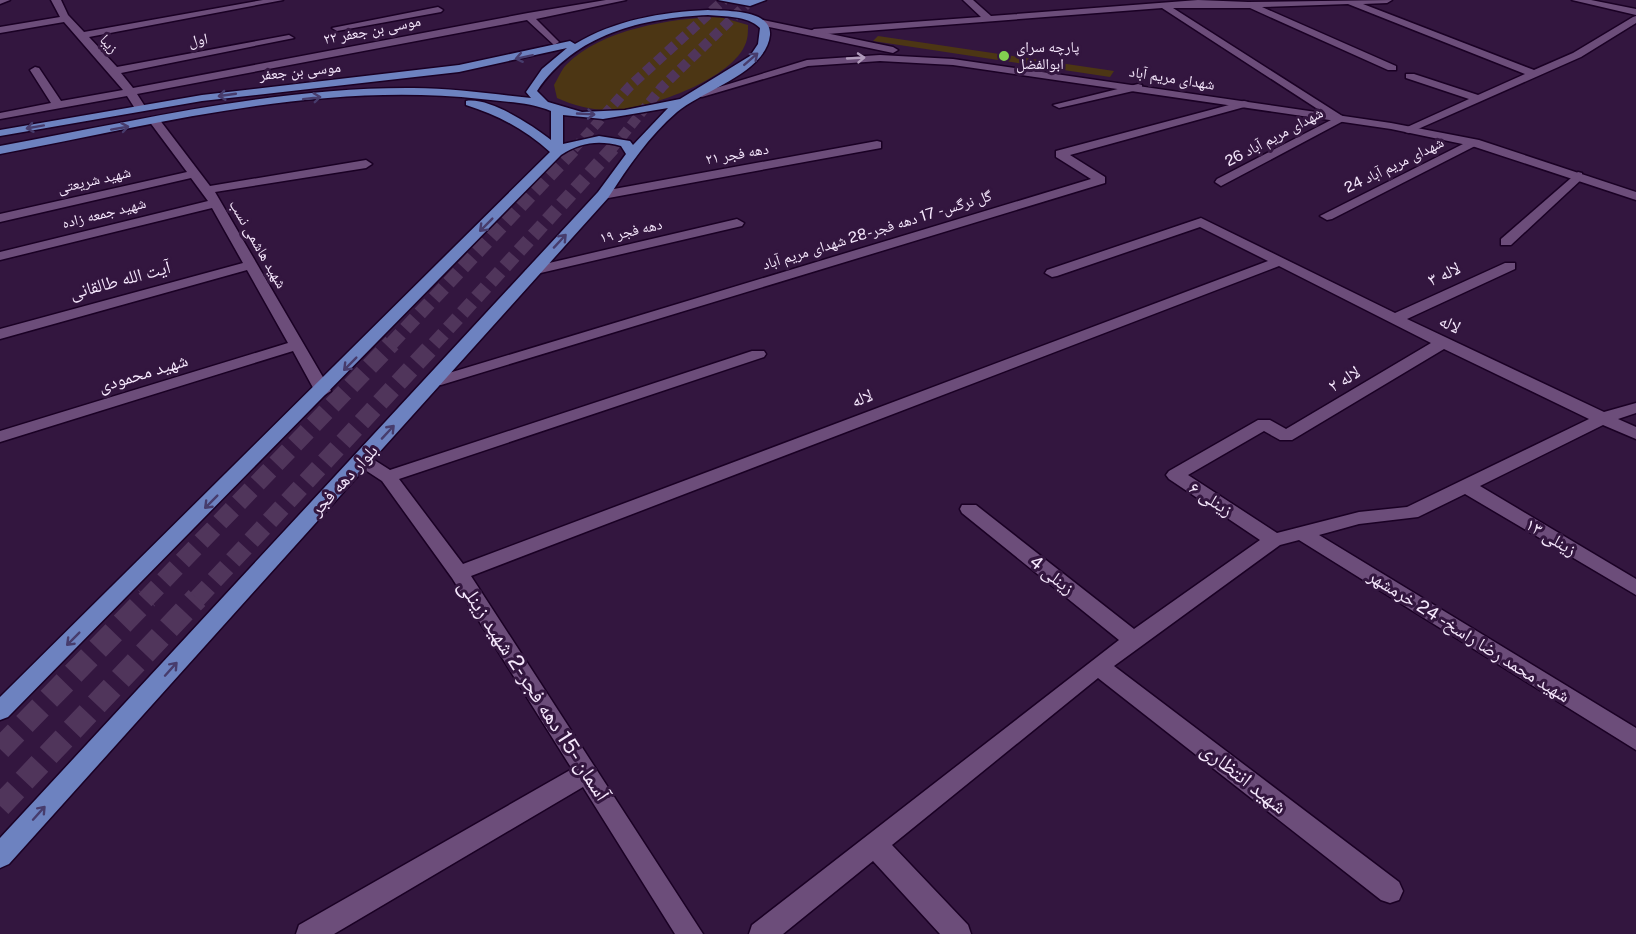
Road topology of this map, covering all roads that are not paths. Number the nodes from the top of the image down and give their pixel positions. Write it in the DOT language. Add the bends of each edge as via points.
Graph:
graph roads {
  1 [pos="5,0"];
  2 [pos="56,0"];
  3 [pos="278,0"];
  4 [pos="429,0"];
  5 [pos="621,0"];
  6 [pos="723,0"];
  7 [pos="760,0"];
  8 [pos="772,0"];
  9 [pos="969,0"];
  10 [pos="1052,0"];
  11 [pos="1210,0"];
  12 [pos="1387,0"];
  13 [pos="1577,0"];
  14 [pos="0,1"];
  15 [pos="1348,1"];
  16 [pos="1194,2"];
  17 [pos="689,4"];
  18 [pos="1248,4"];
  19 [pos="1163,5"];
  20 [pos="1071,12"];
  21 [pos="1636,12"];
  22 [pos="662,15"];
  23 [pos="528,16"];
  24 [pos="63,19"];
  25 [pos="448,19"];
  26 [pos="1636,19"];
  27 [pos="990,20"];
  28 [pos="760,22"];
  29 [pos="337,28"];
  30 [pos="0,30"];
  31 [pos="814,32"];
  32 [pos="82,35"];
  33 [pos="600,35"];
  34 [pos="289,38"];
  35 [pos="555,42"];
  36 [pos="953,62"];
  37 [pos="807,63"];
  38 [pos="1392,68"];
  39 [pos="34,70"];
  40 [pos="113,71"];
  41 [pos="1534,74"];
  42 [pos="414,75"];
  43 [pos="1410,76"];
  44 [pos="1138,87"];
  45 [pos="130,91"];
  46 [pos="411,91"];
  47 [pos="691,98"];
  48 [pos="1479,99"];
  49 [pos="539,102"];
  50 [pos="1244,104"];
  51 [pos="1059,105"];
  52 [pos="58,106"];
  53 [pos="140,108"];
  54 [pos="557,111"];
  55 [pos="0,116"];
  56 [pos="1341,119"];
  57 [pos="155,121"];
  58 [pos="1409,130"];
  59 [pos="0,133"];
  60 [pos="1475,143"];
  61 [pos="877,145"];
  62 [pos="0,150"];
  63 [pos="557,152"];
  64 [pos="631,153"];
  65 [pos="366,164"];
  66 [pos="194,174"];
  67 [pos="1578,176"];
  68 [pos="1221,182"];
  69 [pos="206,190"];
  70 [pos="603,195"];
  71 [pos="1636,196"];
  72 [pos="216,203"];
  73 [pos="1327,216"];
  74 [pos="0,218"];
  75 [pos="737,223"];
  76 [pos="1506,242"];
  77 [pos="0,256"];
  78 [pos="1280,261"];
  79 [pos="251,265"];
  80 [pos="1510,266"];
  81 [pos="532,271"];
  82 [pos="1052,273"];
  83 [pos="1395,319"];
  84 [pos="0,334"];
  85 [pos="1443,343"];
  86 [pos="297,345"];
  87 [pos="758,354"];
  88 [pos="435,382"];
  89 [pos="323,391"];
  90 [pos="1636,408"];
  91 [pos="1604,418"];
  92 [pos="1264,424"];
  93 [pos="1636,434"];
  94 [pos="0,437"];
  95 [pos="362,460"];
  96 [pos="388,477"];
  97 [pos="1466,486"];
  98 [pos="969,509"];
  99 [pos="1302,533"];
  100 [pos="1274,540"];
  101 [pos="459,573"];
  102 [pos="1636,588"];
  103 [pos="1135,641"];
  104 [pos="1098,666"];
  105 [pos="0,711"];
  106 [pos="1636,740"];
  107 [pos="586,772"];
  108 [pos="875,845"];
  109 [pos="0,856"];
  110 [pos="1390,891"];
  111 [pos="309,934"];
  112 [pos="690,934"];
  113 [pos="762,934"];
  114 [pos="958,934"];
  1 -- 14 [label="street"];
  2 -- 24 [label="street, زیبا"];
  3 -- 32 [label="street"];
  4 -- 25 [label="street"];
  5 -- 23 [label="street, موسی بن جعفر ۲۲"];
  6 -- 7 [label="main road"];
  8 -- 28 [label="main road"];
  9 -- 27 [label="street"];
  10 -- 20 [label="street"];
  11 -- 16 [label="street"];
  12 -- 15 [label="street"];
  13 -- 21 [label="street"];
  15 -- 18 [label="street"];
  15 -- 41 [label="street"];
  16 -- 18 [label="street"];
  16 -- 19 [label="street"];
  17 -- 22 [label="main road"];
  18 -- 38 [label="street"];
  19 -- 20 [label="street"];
  19 -- 56 [label="street"];
  20 -- 27 [label="street"];
  22 -- 28 [label="main road" via="706,11"];
  22 -- 33 [label="main road"];
  23 -- 25 [label="street, موسی بن جعفر ۲۲"];
  23 -- 35 [label="street"];
  24 -- 30 [label="street"];
  24 -- 32 [label="street, زیبا"];
  25 -- 29 [label="street"];
  25 -- 45 [label="street, موسی بن جعفر ۲۲"];
  26 -- 41 [label="street" via="1576,55"];
  27 -- 31 [label="street"];
  28 -- 31 [label="street"];
  47 -- 28 [label="main road, one-way" via="754,58 765,38"];
  31 -- 36 [label="street"];
  31 -- 37 [label="street" via="827,49"];
  32 -- 40 [label="street, زیبا"];
  33 -- 42 [label="main road, موسی بن جعفر, one-way" via="528,57"];
  33 -- 49 [label="main road" via="558,59 538,78 531,92"];
  34 -- 40 [label="street, اول"];
  37 -- 36 [label="street, شهدای مریم آباد, one-way" via="880,58"];
  36 -- 44 [label="street, شهدای مریم آباد"];
  37 -- 47 [label="street, شهدای مریم آباد"];
  39 -- 52 [label="street"];
  40 -- 45 [label="street, زیبا"];
  41 -- 48 [label="street"];
  42 -- 46 [label="main road" via="432,82"];
  42 -- 53 [label="main road, موسی بن جعفر, one-way" via="268,89"];
  43 -- 48 [label="street"];
  44 -- 50 [label="street, شهدای مریم آباد"];
  44 -- 51 [label="street"];
  45 -- 52 [label="street, موسی بن جعفر ۲۲"];
  45 -- 53 [label="street, زیبا"];
  46 -- 49 [label="main road, موسی بن جعفر"];
  57 -- 46 [label="main road, موسی بن جعفر, one-way" via="326,97"];
  46 -- 63 [label="main road" via="487,108 524,125"];
  54 -- 47 [label="main road, one-way" via="616,114"];
  47 -- 64 [label="main road, بلوار دهه فجر"];
  48 -- 58 [label="street"];
  49 -- 54 [label="main road"];
  50 -- 56 [label="street, شهدای مریم آباد"];
  50 -- 88 [label="street, گل نرگس - 17 دهه فجر-28 شهدای مریم آباد" via="1060,154 1101,180"];
  52 -- 55 [label="street, موسی بن جعفر ۲۲"];
  53 -- 59 [label="main road, موسی بن جعفر, one-way"];
  54 -- 63 [label="main road"];
  56 -- 58 [label="street, شهدای مریم آباد"];
  56 -- 68 [label="street, 26 شهدای مریم آباد"];
  62 -- 57 [label="main road, موسی بن جعفر, one-way"];
  57 -- 66 [label="street, شهید هاشمی نسب"];
  58 -- 60 [label="street, شهدای مریم آباد"];
  60 -- 67 [label="street, شهدای مریم آباد"];
  60 -- 73 [label="street, 24 شهدای مریم آباد"];
  61 -- 70 [label="street, دهه فجر ۲۱"];
  63 -- 64 [label="main road" via="589,139 610,139 626,144"];
  63 -- 89 [label="main road, one-way"];
  64 -- 70 [label="main road, بلوار دهه فجر"];
  65 -- 69 [label="street"];
  66 -- 69 [label="street, شهید هاشمی نسب"];
  66 -- 74 [label="street, شهید شریعتی"];
  67 -- 71 [label="street, شهدای مریم آباد"];
  67 -- 76 [label="street"];
  69 -- 72 [label="street, شهید هاشمی نسب"];
  81 -- 70 [label="main road, بلوار دهه فجر, one-way"];
  72 -- 77 [label="street, شهید جمعه زاده"];
  72 -- 79 [label="street, شهید هاشمی نسب"];
  75 -- 81 [label="street, دهه فجر ۱۹"];
  78 -- 82 [label="street, لاله" via="1201,222"];
  78 -- 83 [label="street, لاله"];
  78 -- 101 [label="street, لاله"];
  79 -- 84 [label="street, آیت الله طالقانی"];
  79 -- 86 [label="street, شهید هاشمی نسب"];
  80 -- 83 [label="street, لاله ۳"];
  81 -- 88 [label="main road, بلوار دهه فجر"];
  83 -- 85 [label="street, لاله"];
  85 -- 91 [label="street, لاله"];
  85 -- 92 [label="street, لاله ۲" via="1286,436"];
  86 -- 89 [label="street, شهید هاشمی نسب"];
  86 -- 94 [label="street, شهید محمودی"];
  87 -- 96 [label="street"];
  95 -- 88 [label="main road, بلوار دهه فجر, one-way"];
  89 -- 105 [label="main road, one-way"];
  90 -- 91 [label="street"];
  91 -- 93 [label="street, لاله"];
  91 -- 97 [label="street"];
  92 -- 100 [label="street, زینلی ۶" via="1175,476"];
  95 -- 96 [label="street, آسمان -15 دهه فجر-2 شهید زینلی"];
  109 -- 95 [label="main road, بلوار دهه فجر, one-way"];
  96 -- 101 [label="street, آسمان -15 دهه فجر-2 شهید زینلی"];
  97 -- 99 [label="street" via="1411,513 1359,518"];
  97 -- 102 [label="street, زینلی ۱۳"];
  98 -- 103 [label="street, زینلی 4"];
  99 -- 100 [label="street"];
  99 -- 106 [label="street, شهید محمد رضا راسخ - 24 خرمشهر"];
  100 -- 103 [label="street"];
  101 -- 107 [label="street, آسمان -15 دهه فجر-2 شهید زینلی"];
  103 -- 104 [label="street"];
  104 -- 108 [label="street"];
  104 -- 110 [label="street, شهید انتظاری"];
  107 -- 111 [label="street"];
  107 -- 112 [label="street, آسمان -15 دهه فجر-2 شهید زینلی"];
  108 -- 113 [label="street"];
  108 -- 114 [label="street"];
}
